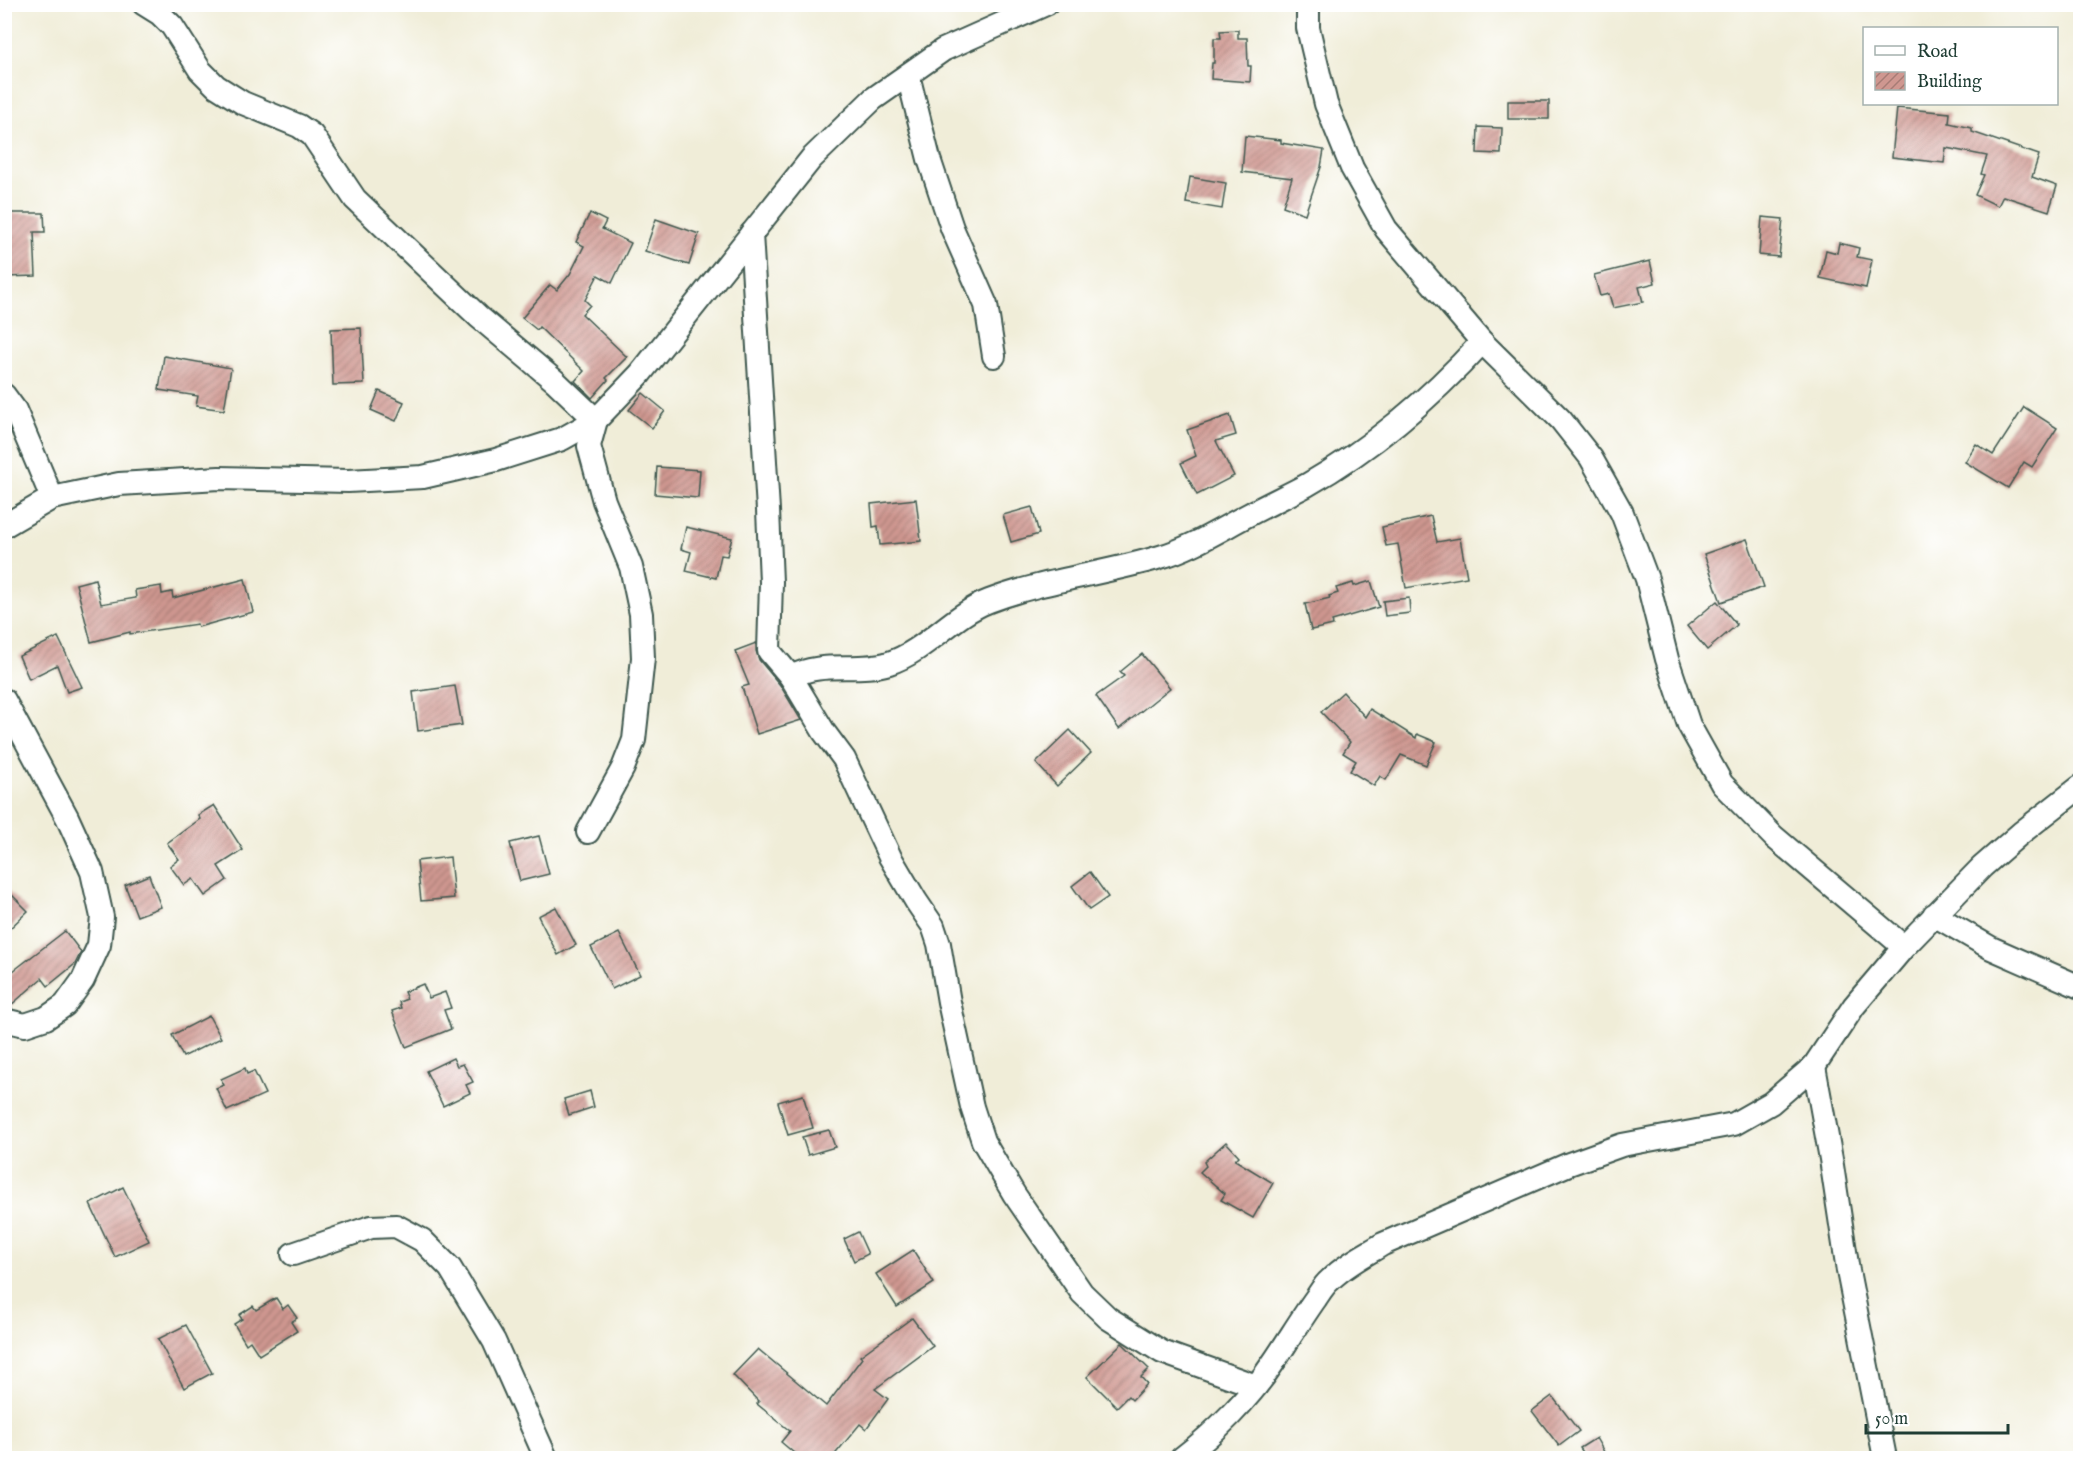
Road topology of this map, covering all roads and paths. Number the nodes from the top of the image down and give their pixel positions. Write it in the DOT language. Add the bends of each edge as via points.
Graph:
graph roads {
  1 [pos="144,4"];
  2 [pos="1046,4"];
  3 [pos="1308,4"];
  4 [pos="908,75"];
  5 [pos="751,234"];
  6 [pos="1482,342"];
  7 [pos="994,356"];
  8 [pos="4,395"];
  9 [pos="596,420"];
  10 [pos="52,498"];
  11 [pos="4,526"];
  12 [pos="791,677"];
  13 [pos="4,700"];
  14 [pos="2080,787"];
  15 [pos="588,832"];
  16 [pos="1934,915"];
  17 [pos="1904,947"];
  18 [pos="2080,987"];
  19 [pos="4,1020"];
  20 [pos="1814,1066"];
  21 [pos="293,1254"];
  22 [pos="1256,1386"];
  23 [pos="546,1458"];
  24 [pos="1182,1458"];
  25 [pos="1885,1458"];
  1 -- 9 [label="street" via="172,26 200,70 216,86 312,135 355,199 479,317"];
  2 -- 4 [label="street" via="943,50"];
  3 -- 6 [label="street" via="1308,28 1326,104 1352,168 1386,229"];
  4 -- 5 [label="street" via="873,99 811,159"];
  4 -- 7 [label="street" via="949,219 986,305"];
  5 -- 9 [label="street" via="640,374"];
  5 -- 12 [label="street" via="768,510 769,651"];
  6 -- 12 [label="street" via="1431,395 1371,442 1308,484 1210,535 1162,557 1033,587 987,602 962,614 913,651 890,663 813,669"];
  6 -- 17 [label="street" via="1561,420 1591,458 1622,513 1647,579 1689,725 1722,784 1774,837"];
  8 -- 10 [label="street" via="15,410"];
  9 -- 10 [label="street" via="562,439 423,477 348,481 219,478 119,484"];
  9 -- 15 [label="street" via="589,446 604,501 631,567 641,614 644,658 634,740"];
  10 -- 11 [label="street"];
  12 -- 22 [label="street" via="844,759 890,857 933,926 972,1107 983,1141 1014,1194 1082,1293 1108,1318 1162,1352"];
  13 -- 19 [label="street" via="92,872 102,917 99,945 83,980 65,1005 46,1018 25,1024"];
  14 -- 16 [label="street" via="1982,867"];
  16 -- 17 [label="street"];
  16 -- 18 [label="street" via="1991,948"];
  17 -- 20 [label="street" via="1854,1006"];
  20 -- 22 [label="street" via="1771,1103 1734,1124 1622,1145 1383,1244 1329,1280"];
  20 -- 25 [label="street" via="1848,1271"];
  21 -- 23 [label="street" via="371,1227 396,1226 422,1240 450,1268 494,1341"];
  22 -- 24 [label="street"];
}
